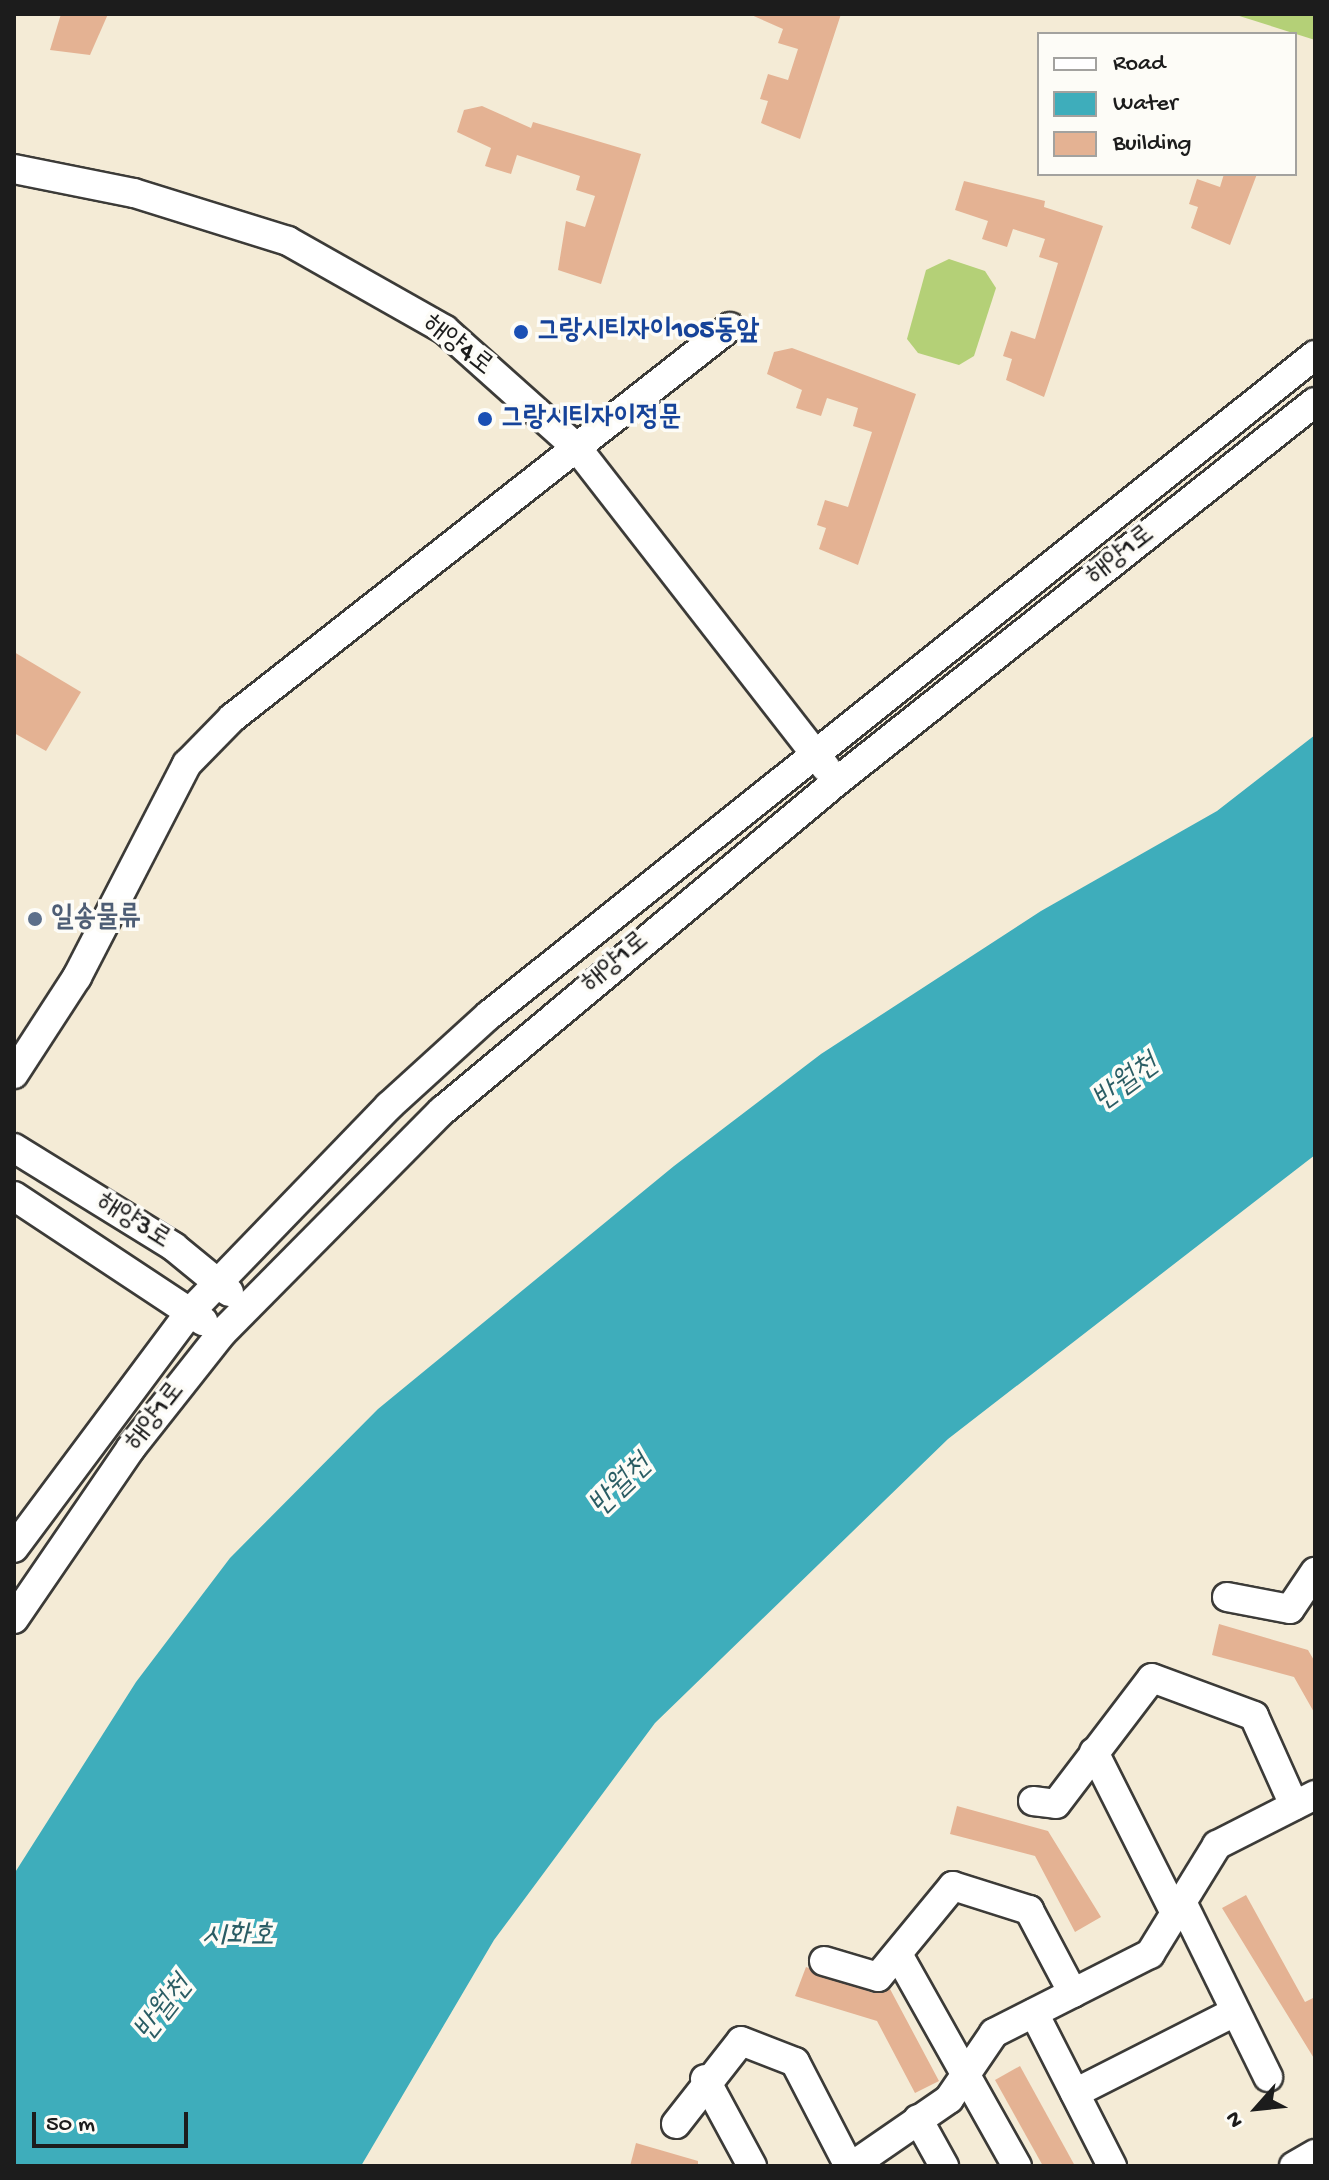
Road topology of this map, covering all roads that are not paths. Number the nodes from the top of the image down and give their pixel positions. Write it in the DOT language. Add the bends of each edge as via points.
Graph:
graph roads {
  1 [pos="14,169"];
  2 [pos="730,327"];
  3 [pos="1315,355"];
  4 [pos="1315,402"];
  5 [pos="577,448"];
  6 [pos="814,753"];
  7 [pos="836,782"];
  8 [pos="14,1074"];
  9 [pos="14,1148"];
  10 [pos="14,1196"];
  11 [pos="217,1282"];
  12 [pos="245,1305"];
  13 [pos="190,1312"];
  14 [pos="221,1334"];
  15 [pos="14,1548"];
  16 [pos="1314,1576"];
  17 [pos="1227,1597"];
  18 [pos="14,1619"];
  19 [pos="1094,1752"];
  20 [pos="1309,1800"];
  21 [pos="1033,1801"];
  22 [pos="1179,1908"];
  23 [pos="899,1956"];
  24 [pos="824,1961"];
  25 [pos="1073,1993"];
  26 [pos="1235,2012"];
  27 [pos="1034,2013"];
  28 [pos="968,2071"];
  29 [pos="1268,2077"];
  30 [pos="705,2079"];
  31 [pos="1075,2093"];
  32 [pos="918,2119"];
  33 [pos="676,2124"];
  34 [pos="1315,2154"];
  35 [pos="858,2164"];
  36 [pos="752,2166"];
  37 [pos="944,2166"];
  38 [pos="1017,2166"];
  39 [pos="1112,2166"];
  40 [pos="1294,2166"];
  1 -- 5 [label="street, 해양4로" via="134,193 288,241 445,330"];
  2 -- 5 [label="street"];
  3 -- 6 [label="street, 해양1로"];
  4 -- 7 [label="street, 해양1로"];
  5 -- 6 [label="street, 해양4로"];
  5 -- 8 [label="street" via="232,718 187,764 77,977"];
  6 -- 7 [label="street, 해양4로"];
  6 -- 11 [label="street, 해양1로" via="489,1015 339,1155"];
  7 -- 12 [label="street, 해양1로" via="442,1111"];
  9 -- 11 [label="street, 해양3로"];
  10 -- 13 [label="street, 해양3로"];
  11 -- 12 [label="street, 해양3로"];
  11 -- 13 [label="street, 해양1로"];
  12 -- 14 [label="street, 해양1로"];
  13 -- 14 [label="street, 해양3로"];
  13 -- 15 [label="street, 해양1로"];
  14 -- 18 [label="street, 해양1로" via="131,1448"];
  16 -- 17 [label="street" via="1290,1609"];
  19 -- 20 [label="street" via="1152,1678 1254,1716"];
  19 -- 21 [label="street" via="1056,1804"];
  19 -- 22 [label="street"];
  20 -- 22 [label="street" via="1217,1845"];
  22 -- 25 [label="street" via="1150,1954"];
  22 -- 26 [label="street"];
  23 -- 24 [label="street" via="878,1977"];
  23 -- 25 [label="street" via="953,1886 1029,1910"];
  23 -- 28 [label="street" via="952,2057"];
  25 -- 27 [label="street"];
  26 -- 29 [label="street"];
  26 -- 31 [label="street"];
  27 -- 28 [label="street" via="994,2033"];
  27 -- 31 [label="street"];
  28 -- 32 [label="street" via="949,2099"];
  28 -- 38 [label="street"];
  30 -- 33 [label="street"];
  30 -- 35 [label="street" via="741,2041 795,2062"];
  30 -- 36 [label="street"];
  31 -- 39 [label="street"];
  32 -- 35 [label="street"];
  32 -- 37 [label="street"];
  34 -- 40 [label="street"];
}
